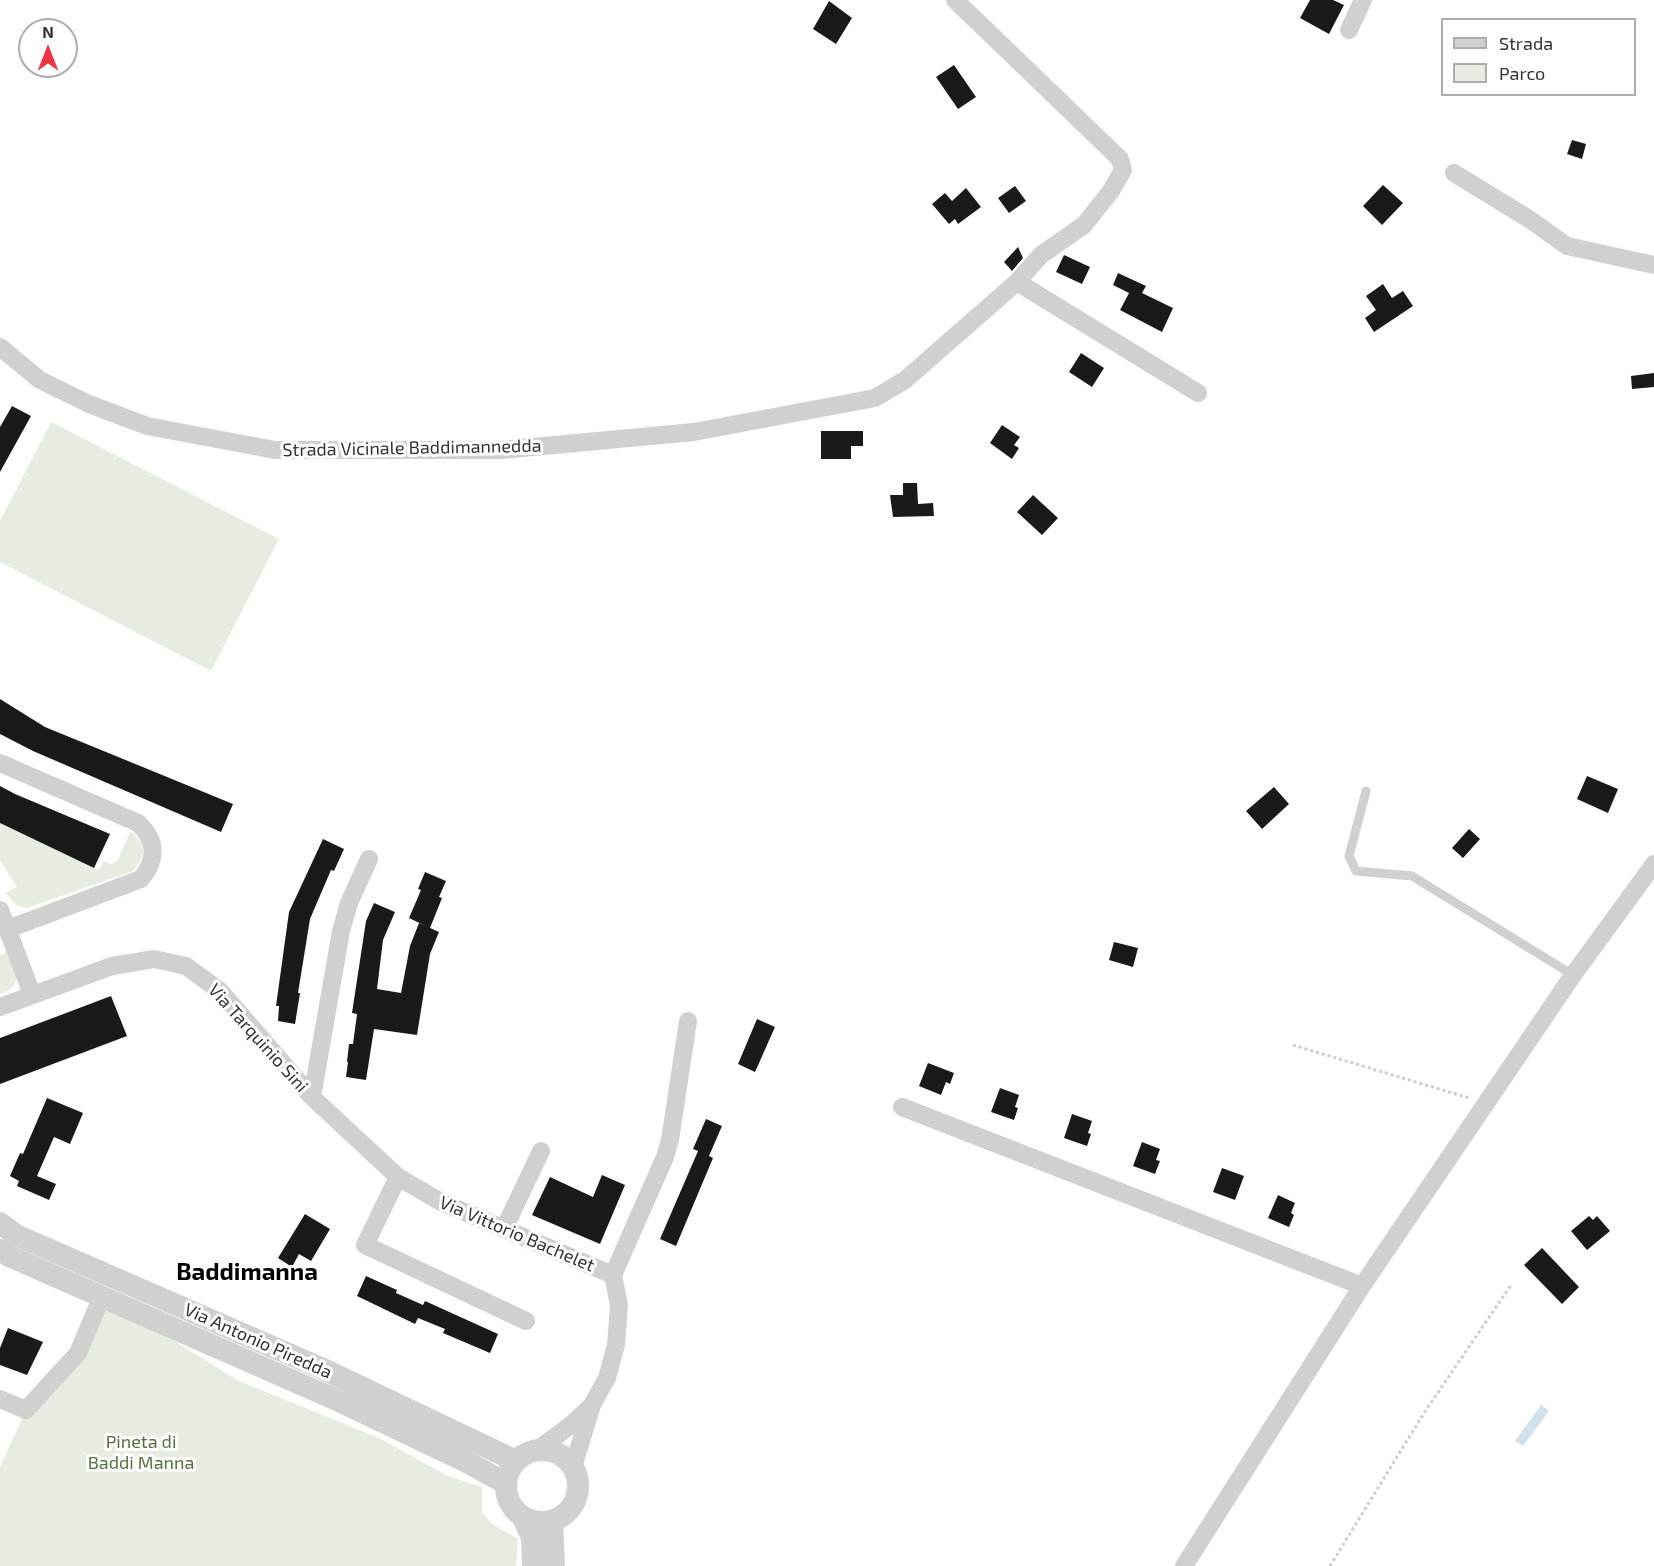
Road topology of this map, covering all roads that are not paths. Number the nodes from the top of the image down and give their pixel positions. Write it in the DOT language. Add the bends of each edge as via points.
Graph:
graph roads {
  1 [pos="955,0"];
  2 [pos="1363,0"];
  3 [pos="1349,30"];
  4 [pos="1454,173"];
  5 [pos="1654,265"];
  6 [pos="1017,282"];
  7 [pos="0,346"];
  8 [pos="1198,393"];
  9 [pos="0,763"];
  10 [pos="1366,791"];
  11 [pos="369,859"];
  12 [pos="1654,864"];
  13 [pos="0,910"];
  14 [pos="8,929"];
  15 [pos="1573,975"];
  16 [pos="32,994"];
  17 [pos="0,1007"];
  18 [pos="688,1021"];
  19 [pos="312,1097"];
  20 [pos="902,1107"];
  21 [pos="541,1151"];
  22 [pos="398,1177"];
  23 [pos="0,1224"];
  24 [pos="504,1229"];
  25 [pos="0,1250"];
  26 [pos="613,1275"];
  27 [pos="1362,1286"];
  28 [pos="102,1296"];
  29 [pos="526,1321"];
  30 [pos="0,1399"];
  31 [pos="592,1405"];
  32 [pos="537,1450"];
  33 [pos="516,1461"];
  34 [pos="573,1467"];
  35 [pos="506,1483"];
  36 [pos="523,1518"];
  37 [pos="552,1521"];
  38 [pos="533,1566"];
  39 [pos="554,1566"];
  40 [pos="1184,1566"];
  1 -- 6 [label="street, Strada Vicinale Baddimannedda" via="1120,159 1123,170 1112,191 1084,225 1041,255"];
  2 -- 3 [label="street"];
  4 -- 5 [label="street" via="1567,246"];
  6 -- 7 [label="street, Strada Vicinale Baddimannedda" via="905,380 875,398 694,432 501,450 274,450 147,426 40,380"];
  6 -- 8 [label="street"];
  9 -- 14 [label="street" via="138,823 151,838 152,847 150,865 141,879"];
  10 -- 15 [label="lane" via="1349,856 1356,871 1412,876"];
  11 -- 19 [label="street" via="341,931"];
  12 -- 15 [label="street"];
  13 -- 14 [label="street"];
  14 -- 16 [label="street"];
  15 -- 27 [label="street"];
  16 -- 17 [label="street, Via Tarquinio Sini"];
  16 -- 19 [label="street, Via Tarquinio Sini" via="112,966 154,959 186,966 220,991"];
  18 -- 26 [label="street" via="665,1157"];
  19 -- 22 [label="street, Via Vittorio Bachelet"];
  20 -- 27 [label="street"];
  21 -- 24 [label="street"];
  22 -- 24 [label="street, Via Vittorio Bachelet" via="441,1202"];
  22 -- 29 [label="street" via="365,1245"];
  23 -- 33 [label="street, Via Antonio Piredda" via="16,1235 323,1370"];
  24 -- 26 [label="street, Via Vittorio Bachelet"];
  25 -- 28 [label="street, Via Antonio Piredda"];
  26 -- 31 [label="street, Via Vittorio Bachelet" via="618,1305 616,1346 607,1378"];
  27 -- 40 [label="street"];
  28 -- 30 [label="street" via="78,1353 26,1410"];
  28 -- 35 [label="street, Via Antonio Piredda" via="339,1401"];
  31 -- 32 [label="street, Via Vittorio Bachelet"];
  31 -- 34 [label="street, Via Vittorio Bachelet"];
  32 -- 33 [label="street"];
  32 -- 34 [label="street" via="558,1453"];
  33 -- 35 [label="street"];
  34 -- 37 [label="street" via="578,1477 576,1499 563,1517"];
  35 -- 36 [label="street" via="509,1503"];
  36 -- 37 [label="street" via="542,1523"];
  36 -- 38 [label="street" via="532,1537"];
  37 -- 39 [label="street"];
}
